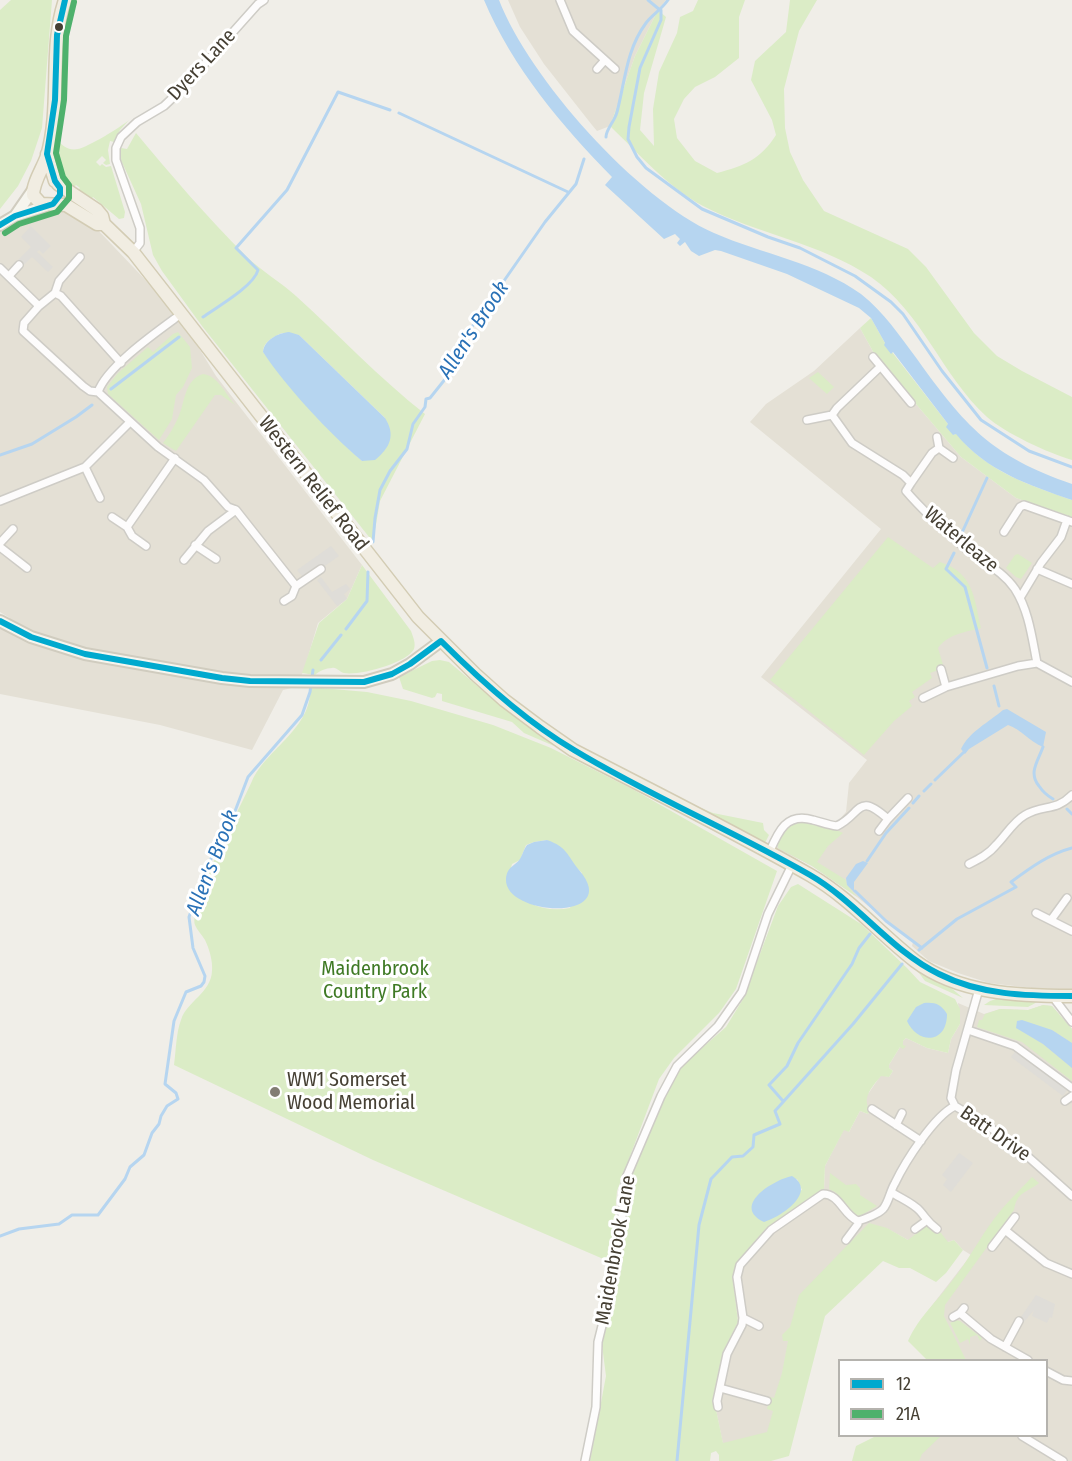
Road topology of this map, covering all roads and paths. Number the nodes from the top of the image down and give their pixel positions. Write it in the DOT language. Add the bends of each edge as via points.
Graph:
graph roads {
  1 [pos="65,0"];
  2 [pos="264,0"];
  3 [pos="560,0"];
  4 [pos="604,60"];
  5 [pos="597,69"];
  6 [pos="615,69"];
  7 [pos="47,154"];
  8 [pos="57,182"];
  9 [pos="34,187"];
  10 [pos="49,205"];
  11 [pos="15,216"];
  12 [pos="104,224"];
  13 [pos="0,225"];
  14 [pos="133,252"];
  15 [pos="80,257"];
  16 [pos="20,265"];
  17 [pos="0,268"];
  18 [pos="9,276"];
  19 [pos="56,293"];
  20 [pos="39,306"];
  21 [pos="180,314"];
  22 [pos="873,357"];
  23 [pos="121,363"];
  24 [pos="880,367"];
  25 [pos="98,392"];
  26 [pos="911,403"];
  27 [pos="832,415"];
  28 [pos="807,420"];
  29 [pos="130,422"];
  30 [pos="937,436"];
  31 [pos="939,448"];
  32 [pos="175,458"];
  33 [pos="953,459"];
  34 [pos="85,467"];
  35 [pos="911,483"];
  36 [pos="100,498"];
  37 [pos="0,501"];
  38 [pos="237,510"];
  39 [pos="112,517"];
  40 [pos="1070,521"];
  41 [pos="127,527"];
  42 [pos="13,529"];
  43 [pos="1004,532"];
  44 [pos="0,545"];
  45 [pos="146,546"];
  46 [pos="195,546"];
  47 [pos="216,559"];
  48 [pos="184,560"];
  49 [pos="27,568"];
  50 [pos="321,569"];
  51 [pos="1037,569"];
  52 [pos="1072,584"];
  53 [pos="296,586"];
  54 [pos="1020,598"];
  55 [pos="284,602"];
  56 [pos="0,621"];
  57 [pos="441,641"];
  58 [pos="1036,663"];
  59 [pos="940,669"];
  60 [pos="1072,682"];
  61 [pos="946,687"];
  62 [pos="923,698"];
  63 [pos="1072,795"];
  64 [pos="908,798"];
  65 [pos="888,819"];
  66 [pos="879,831"];
  67 [pos="769,853"];
  68 [pos="969,864"];
  69 [pos="792,866"];
  70 [pos="1067,898"];
  71 [pos="1036,914"];
  72 [pos="1051,920"];
  73 [pos="1072,931"];
  74 [pos="979,989"];
  75 [pos="1055,996"];
  76 [pos="1072,996"];
  77 [pos="1072,1022"];
  78 [pos="968,1030"];
  79 [pos="1072,1088"];
  80 [pos="1072,1096"];
  81 [pos="1065,1101"];
  82 [pos="955,1106"];
  83 [pos="872,1109"];
  84 [pos="902,1113"];
  85 [pos="896,1125"];
  86 [pos="921,1141"];
  87 [pos="891,1192"];
  88 [pos="1072,1196"];
  89 [pos="1015,1217"];
  90 [pos="858,1221"];
  91 [pos="926,1221"];
  92 [pos="915,1229"];
  93 [pos="937,1229"];
  94 [pos="1005,1230"];
  95 [pos="846,1240"];
  96 [pos="992,1247"];
  97 [pos="1072,1274"];
  98 [pos="959,1313"];
  99 [pos="743,1318"];
  100 [pos="1019,1321"];
  101 [pos="759,1326"];
  102 [pos="1005,1347"];
  103 [pos="1026,1359"];
  104 [pos="1048,1372"];
  105 [pos="1072,1380"];
  106 [pos="720,1388"];
  107 [pos="767,1401"];
  108 [pos="718,1407"];
  109 [pos="1024,1437"];
  110 [pos="585,1461"];
  111 [pos="1063,1461"];
  1 -- 7 [label="main road" via="57,35 55,109"];
  2 -- 14 [label="street, Dyers Lane" via="183,88 119,140 116,160 140,228 140,243"];
  3 -- 4 [label="street" via="573,31"];
  4 -- 5 [label="street"];
  4 -- 6 [label="street"];
  7 -- 8 [label="main road"];
  7 -- 9 [label="main road"];
  8 -- 9 [label="main road" via="46,178"];
  8 -- 10 [label="main road" via="60,195"];
  8 -- 12 [label="main road, Western Relief Road" via="97,210"];
  9 -- 10 [label="main road" via="38,202"];
  9 -- 11 [label="street"];
  10 -- 11 [label="street"];
  10 -- 12 [label="main road, Western Relief Road" via="66,205 97,224"];
  11 -- 13 [label="street"];
  12 -- 14 [label="main road, Western Relief Road"];
  14 -- 21 [label="main road, Western Relief Road"];
  15 -- 19 [label="street" via="59,281"];
  16 -- 18 [label="street"];
  17 -- 18 [label="street"];
  18 -- 20 [label="street"];
  19 -- 20 [label="street"];
  19 -- 23 [label="street"];
  20 -- 25 [label="street" via="24,322 23,331 83,386"];
  21 -- 23 [label="street"];
  21 -- 57 [label="main road, Western Relief Road" via="418,617"];
  22 -- 24 [label="street"];
  23 -- 25 [label="street"];
  24 -- 26 [label="street"];
  24 -- 27 [label="street"];
  25 -- 29 [label="street"];
  27 -- 28 [label="street"];
  27 -- 35 [label="street" via="852,443"];
  29 -- 32 [label="street"];
  29 -- 34 [label="street"];
  30 -- 31 [label="street"];
  31 -- 33 [label="street"];
  31 -- 35 [label="street"];
  32 -- 38 [label="street" via="204,480 228,507"];
  32 -- 41 [label="street"];
  34 -- 36 [label="street"];
  34 -- 37 [label="street"];
  35 -- 54 [label="street, Waterleaze" via="906,491 921,508 1000,572"];
  38 -- 46 [label="street"];
  38 -- 53 [label="street"];
  39 -- 41 [label="street"];
  40 -- 43 [label="street, Waterleaze" via="1024,505"];
  40 -- 51 [label="street, Waterleaze"];
  41 -- 45 [label="street"];
  42 -- 44 [label="street"];
  44 -- 49 [label="street"];
  46 -- 47 [label="street"];
  46 -- 48 [label="street"];
  50 -- 53 [label="street"];
  51 -- 52 [label="street"];
  51 -- 54 [label="street, Waterleaze"];
  53 -- 55 [label="street"];
  54 -- 58 [label="street, Waterleaze"];
  56 -- 57 [label="street" via="31,637 85,654 249,681 364,682 392,674"];
  57 -- 67 [label="main road, Western Relief Road" via="540,728 573,750"];
  58 -- 60 [label="street"];
  58 -- 61 [label="street"];
  59 -- 61 [label="street"];
  61 -- 62 [label="street"];
  63 -- 68 [label="street" via="1055,808 1038,809 1020,818 987,854"];
  64 -- 65 [label="street"];
  65 -- 66 [label="street"];
  65 -- 67 [label="street" via="876,808 867,806 857,808 837,826 801,817 784,824"];
  67 -- 69 [label="main road, Western Relief Road"];
  69 -- 74 [label="main road, Western Relief Road" via="843,897 921,965"];
  69 -- 110 [label="street, Maidenbrook Lane" via="768,914 742,992 718,1026 677,1066 660,1096 626,1178 617,1265 598,1342 596,1407"];
  70 -- 72 [label="street"];
  71 -- 72 [label="street"];
  72 -- 73 [label="street"];
  74 -- 75 [label="main road, Western Relief Road"];
  74 -- 78 [label="street, Batt Drive"];
  75 -- 76 [label="main road, Western Relief Road"];
  75 -- 77 [label="street"];
  78 -- 79 [label="street" via="1016,1046"];
  78 -- 82 [label="street, Batt Drive" via="951,1098"];
  80 -- 81 [label="street"];
  82 -- 86 [label="street" via="942,1114"];
  82 -- 88 [label="street, Batt Drive" via="1025,1154"];
  83 -- 85 [label="street"];
  84 -- 85 [label="street"];
  85 -- 86 [label="street"];
  86 -- 87 [label="street"];
  87 -- 90 [label="street" via="881,1210"];
  87 -- 91 [label="street" via="917,1208"];
  89 -- 94 [label="street"];
  90 -- 95 [label="street"];
  90 -- 99 [label="street" via="834,1196 823,1194 771,1230 740,1265"];
  91 -- 92 [label="street"];
  91 -- 93 [label="street"];
  94 -- 96 [label="street"];
  94 -- 97 [label="street" via="1046,1263"];
  98 -- 102 [label="street"];
  99 -- 101 [label="street"];
  99 -- 106 [label="street" via="727,1354"];
  100 -- 102 [label="street"];
  102 -- 103 [label="street"];
  104 -- 105 [label="street"];
  106 -- 107 [label="street"];
  106 -- 108 [label="street"];
  109 -- 111 [label="street"];
}
